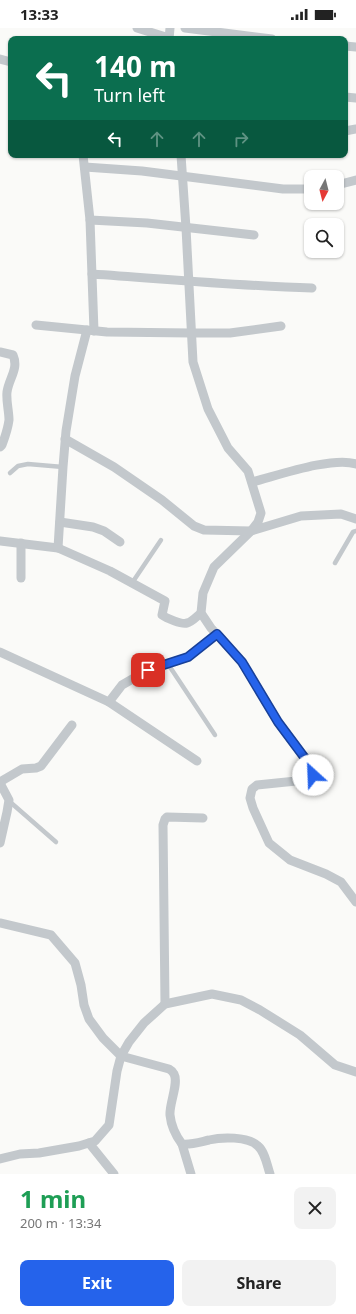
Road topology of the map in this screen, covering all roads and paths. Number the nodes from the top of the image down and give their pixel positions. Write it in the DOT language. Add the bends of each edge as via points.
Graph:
graph roads {
  1 [pos="137,28"];
  2 [pos="185,28"];
  3 [pos="160,36"];
  4 [pos="248,36"];
  5 [pos="83,158"];
  6 [pos="181,158"];
  7 [pos="84,167"];
  8 [pos="182,177"];
  9 [pos="356,180"];
  10 [pos="344,183"];
  11 [pos="304,189"];
  12 [pos="90,220"];
  13 [pos="186,228"];
  14 [pos="254,236"];
  15 [pos="92,274"];
  16 [pos="189,280"];
  17 [pos="312,288"];
  18 [pos="36,325"];
  19 [pos="281,326"];
  20 [pos="91,330"];
  21 [pos="191,333"];
  22 [pos="0,352"];
  23 [pos="65,439"];
  24 [pos="0,447"];
  25 [pos="356,464"];
  26 [pos="62,467"];
  27 [pos="10,473"];
  28 [pos="252,482"];
  29 [pos="356,519"];
  30 [pos="60,522"];
  31 [pos="251,531"];
  32 [pos="356,531"];
  33 [pos="161,540"];
  34 [pos="0,541"];
  35 [pos="120,542"];
  36 [pos="21,543"];
  37 [pos="58,548"];
  38 [pos="335,564"];
  39 [pos="21,578"];
  40 [pos="132,584"];
  41 [pos="201,614"];
  42 [pos="217,634"];
  43 [pos="0,652"];
  44 [pos="168,664"];
  45 [pos="109,702"];
  46 [pos="72,725"];
  47 [pos="215,735"];
  48 [pos="197,761"];
  49 [pos="0,783"];
  50 [pos="9,800"];
  51 [pos="203,818"];
  52 [pos="56,842"];
  53 [pos="0,843"];
  54 [pos="356,902"];
  55 [pos="0,923"];
  56 [pos="165,1004"];
  57 [pos="121,1056"];
  58 [pos="356,1072"];
  59 [pos="89,1143"];
  60 [pos="182,1144"];
  61 [pos="0,1159"];
  62 [pos="114,1174"];
  63 [pos="191,1174"];
  64 [pos="270,1174"];
  1 -- 3 [label="street"];
  2 -- 4 [label="street"];
  5 -- 7 [label="street"];
  6 -- 8 [label="street"];
  7 -- 8 [label="street"];
  7 -- 12 [label="street"];
  8 -- 11 [label="street" via="283,189"];
  8 -- 13 [label="street"];
  9 -- 10 [label="street"];
  12 -- 13 [label="street"];
  12 -- 15 [label="street"];
  13 -- 14 [label="street"];
  13 -- 16 [label="street"];
  15 -- 16 [label="street"];
  15 -- 20 [label="street"];
  16 -- 17 [label="street"];
  16 -- 21 [label="street"];
  18 -- 20 [label="street"];
  19 -- 21 [label="street" via="230,333"];
  20 -- 21 [label="street"];
  20 -- 23 [label="street" via="75,376"];
  21 -- 28 [label="street" via="193,362 208,409 228,448 248,471"];
  22 -- 24 [label="street" via="13,355 15,362 7,391 9,420"];
  23 -- 26 [label="street"];
  23 -- 31 [label="street" via="120,471 194,526 204,530"];
  25 -- 28 [label="street" via="326,463"];
  26 -- 27 [label="lane" via="28,464 18,466"];
  26 -- 30 [label="street"];
  28 -- 31 [label="street" via="261,513"];
  29 -- 31 [label="street" via="341,514 301,516"];
  30 -- 35 [label="street" via="93,527"];
  30 -- 37 [label="street"];
  31 -- 41 [label="street" via="214,567 203,592"];
  32 -- 38 [label="lane"];
  33 -- 40 [label="lane"];
  34 -- 36 [label="street"];
  36 -- 37 [label="street"];
  36 -- 39 [label="street"];
  37 -- 40 [label="street"];
  40 -- 41 [label="street" via="165,601 162,615 165,618 188,623"];
  41 -- 42 [label="street"];
  42 -- 44 [label="street" via="188,657"];
  42 -- 54 [label="street" via="242,662 278,722 313,769 313,775 306,780 257,785 252,789 250,798 253,808 269,843 290,860 341,882"];
  43 -- 45 [label="street"];
  44 -- 45 [label="street" via="148,670 122,685"];
  44 -- 47 [label="lane"];
  45 -- 48 [label="street"];
  46 -- 49 [label="street" via="41,766 22,769"];
  49 -- 50 [label="street"];
  50 -- 52 [label="lane"];
  50 -- 53 [label="street"];
  51 -- 56 [label="street" via="165,819"];
  55 -- 57 [label="street" via="51,935 75,963 89,1019"];
  56 -- 57 [label="street" via="144,1024"];
  56 -- 58 [label="street" via="212,994 241,1000 300,1035 335,1065"];
  57 -- 59 [label="street" via="108,1125 95,1141"];
  57 -- 60 [label="street" via="169,1069 174,1074 170,1114 177,1138"];
  59 -- 61 [label="street"];
  59 -- 62 [label="street"];
  60 -- 63 [label="street"];
  60 -- 64 [label="street" via="188,1145 221,1137 246,1140 254,1143 263,1152"];
}
